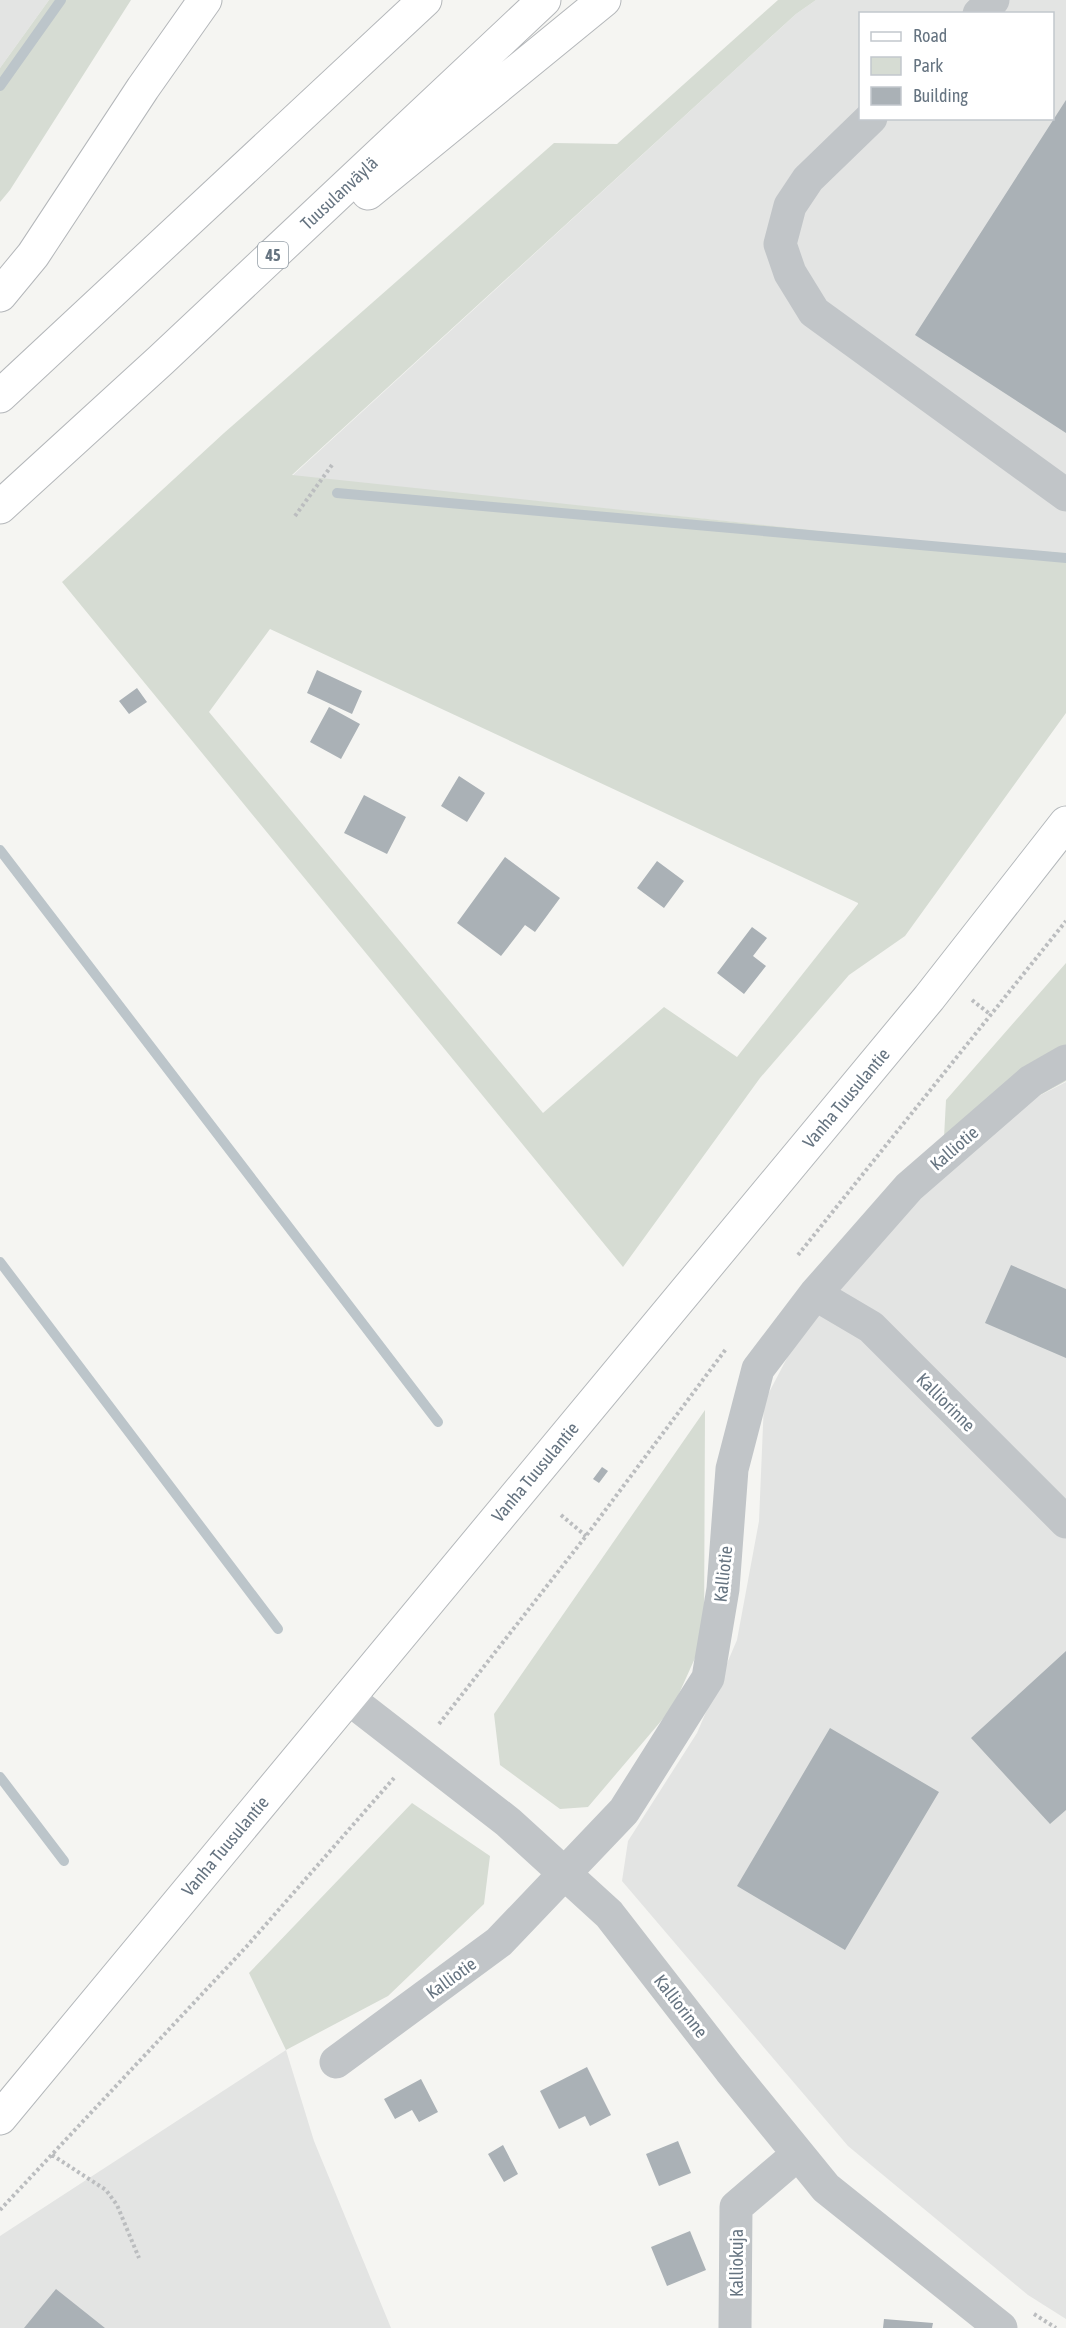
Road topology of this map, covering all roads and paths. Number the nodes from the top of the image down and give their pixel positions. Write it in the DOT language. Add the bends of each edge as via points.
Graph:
graph roads {
  1 [pos="185,0"];
  2 [pos="205,0"];
  3 [pos="425,0"];
  4 [pos="544,0"];
  5 [pos="604,0"];
  6 [pos="993,0"];
  7 [pos="981,12"];
  8 [pos="142,88"];
  9 [pos="869,120"];
  10 [pos="0,296"];
  11 [pos="161,360"];
  12 [pos="0,396"];
  13 [pos="332,465"];
  14 [pos="1066,495"];
  15 [pos="0,507"];
  16 [pos="295,516"];
  17 [pos="1066,823"];
  18 [pos="1066,921"];
  19 [pos="1066,1061"];
  20 [pos="796,1258"];
  21 [pos="815,1293"];
  22 [pos="732,1341"];
  23 [pos="561,1515"];
  24 [pos="1066,1522"];
  25 [pos="586,1536"];
  26 [pos="348,1698"];
  27 [pos="417,1752"];
  28 [pos="565,1872"];
  29 [pos="336,2062"];
  30 [pos="0,2118"];
  31 [pos="798,2154"];
  32 [pos="52,2155"];
  33 [pos="0,2210"];
  34 [pos="139,2258"];
  35 [pos="1032,2312"];
  36 [pos="735,2328"];
  37 [pos="1001,2328"];
  38 [pos="1056,2328"];
  1 -- 8 [label="main road"];
  2 -- 8 [label="main road"];
  3 -- 12 [label="main road"];
  4 -- 11 [label="main road, Tuusulanväylä / 45"];
  5 -- 11 [label="main road"];
  6 -- 7 [label="street"];
  8 -- 10 [label="main road" via="33,255"];
  9 -- 14 [label="street" via="808,179 790,206 780,244 790,273 814,312"];
  11 -- 15 [label="main road, Tuusulanväylä / 45"];
  13 -- 16 [label="path"];
  17 -- 26 [label="main road, Vanha Tuusulantie" via="929,998"];
  18 -- 20 [label="path"];
  19 -- 21 [label="street, Kalliotie" via="1031,1081 909,1187"];
  21 -- 24 [label="street, Kalliorinne" via="871,1327"];
  21 -- 28 [label="street, Kalliotie" via="758,1369 732,1469 723,1589 708,1678 624,1811"];
  22 -- 25 [label="path"];
  23 -- 25 [label="path"];
  25 -- 27 [label="path"];
  26 -- 27 [label="street, Kalliorinne"];
  26 -- 30 [label="main road, Vanha Tuusulantie"];
  27 -- 28 [label="street, Kalliorinne"];
  27 -- 32 [label="path" via="247,1946"];
  28 -- 29 [label="street, Kalliotie" via="499,1942"];
  28 -- 31 [label="street, Kalliorinne" via="609,1914"];
  31 -- 36 [label="street, Kalliokuja" via="736,2208"];
  31 -- 37 [label="street, Kalliorinne" via="826,2188"];
  32 -- 33 [label="path"];
  32 -- 34 [label="path" via="106,2190 117,2205"];
  35 -- 38 [label="path"];
}
